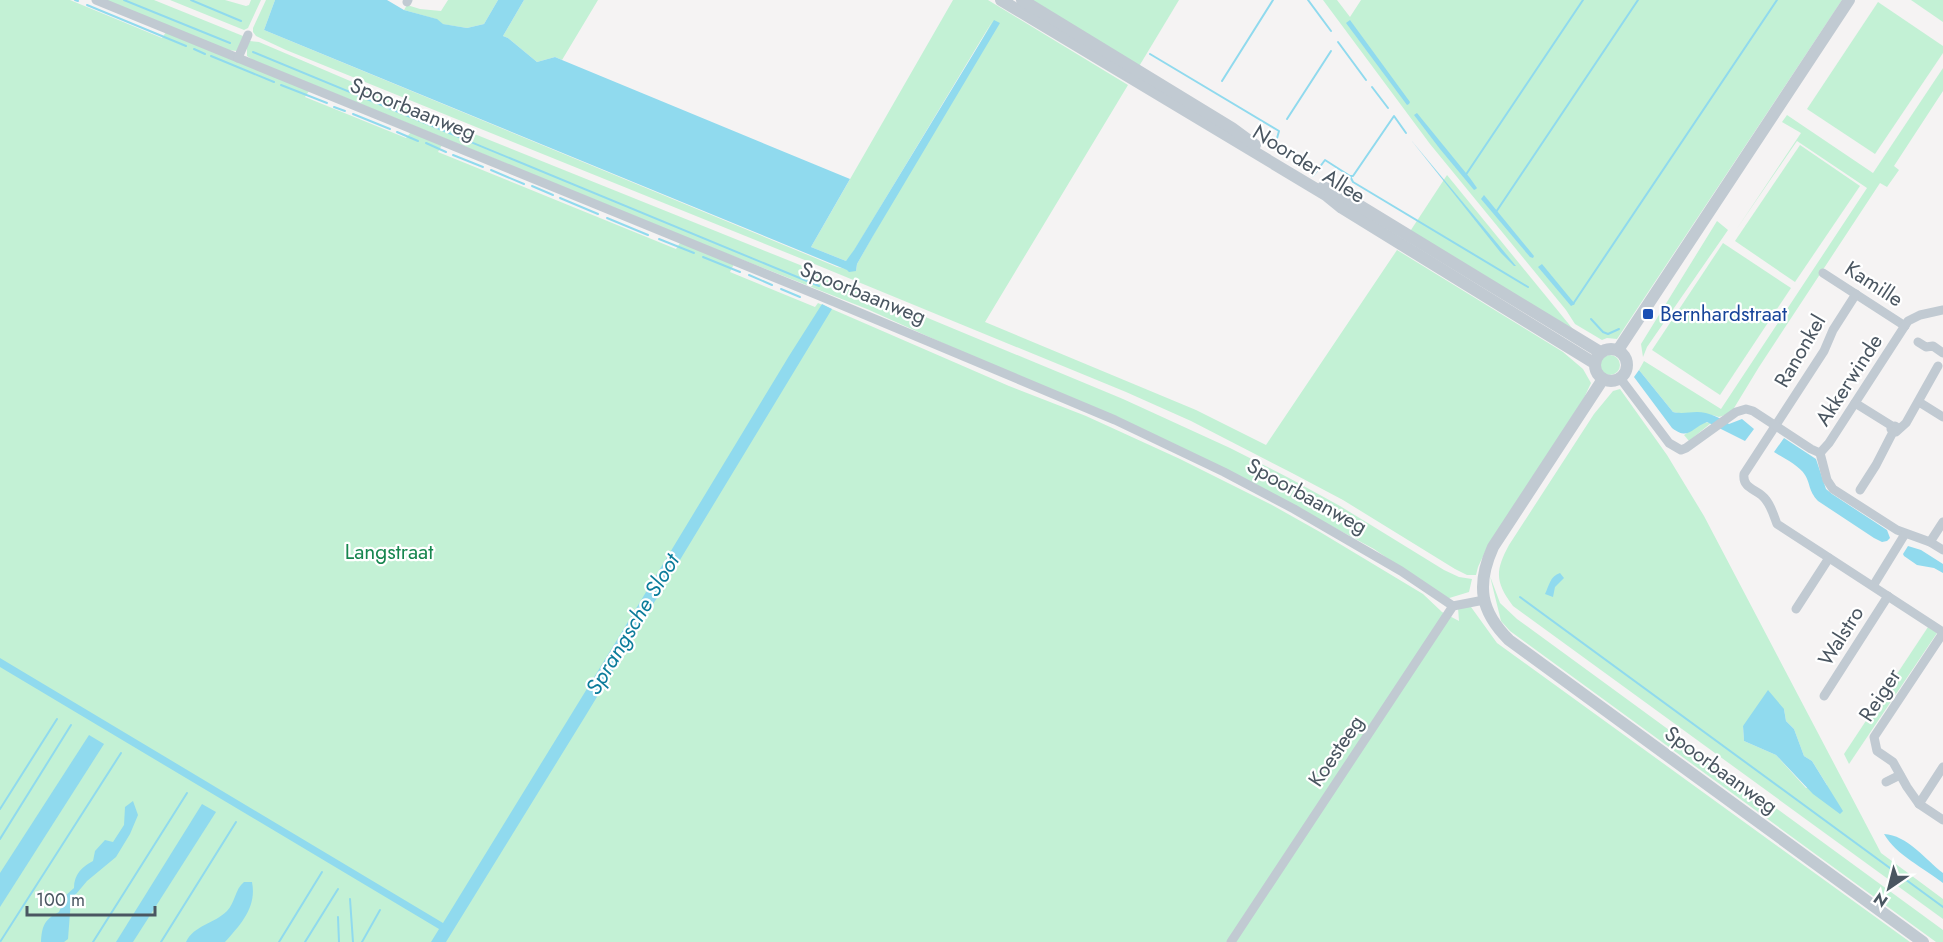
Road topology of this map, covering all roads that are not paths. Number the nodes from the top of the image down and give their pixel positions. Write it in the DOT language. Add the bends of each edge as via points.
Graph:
graph roads {
  1 [pos="96,0"];
  2 [pos="1001,0"];
  3 [pos="1022,0"];
  4 [pos="1849,0"];
  5 [pos="248,35"];
  6 [pos="238,58"];
  7 [pos="1163,92"];
  8 [pos="1823,273"];
  9 [pos="1856,294"];
  10 [pos="1943,310"];
  11 [pos="1905,326"];
  12 [pos="1918,342"];
  13 [pos="1618,350"];
  14 [pos="1943,353"];
  15 [pos="1597,357"];
  16 [pos="1938,366"];
  17 [pos="1620,378"];
  18 [pos="1603,379"];
  19 [pos="1919,402"];
  20 [pos="1856,403"];
  21 [pos="1943,417"];
  22 [pos="1776,426"];
  23 [pos="1895,429"];
  24 [pos="1820,453"];
  25 [pos="1860,490"];
  26 [pos="1943,522"];
  27 [pos="1905,534"];
  28 [pos="1930,542"];
  29 [pos="1943,550"];
  30 [pos="1829,558"];
  31 [pos="1873,586"];
  32 [pos="1888,596"];
  33 [pos="1484,600"];
  34 [pos="1453,606"];
  35 [pos="1796,609"];
  36 [pos="1943,632"];
  37 [pos="1824,696"];
  38 [pos="1943,767"];
  39 [pos="1900,775"];
  40 [pos="1886,782"];
  41 [pos="1919,804"];
  42 [pos="1943,820"];
  43 [pos="1231,942"];
  44 [pos="1923,942"];
  1 -- 6 [label="street, Spoorbaanweg"];
  2 -- 7 [label="street, Noorder Allee"];
  3 -- 7 [label="street, Noorder Allee"];
  4 -- 13 [label="street"];
  5 -- 6 [label="street"];
  6 -- 34 [label="street, Spoorbaanweg" via="1115,420 1294,509"];
  7 -- 15 [label="street, Noorder Allee" via="1342,208"];
  8 -- 9 [label="street, Kamille"];
  9 -- 11 [label="street, Kamille"];
  9 -- 22 [label="street, Ranonkel"];
  10 -- 11 [label="street, Akkerwinde" via="1913,318"];
  11 -- 20 [label="street, Akkerwinde"];
  12 -- 14 [label="street"];
  13 -- 15 [label="street" via="1609,348"];
  13 -- 17 [label="street" via="1627,362 1626,372"];
  15 -- 18 [label="street" via="1598,375"];
  16 -- 19 [label="street"];
  17 -- 18 [label="street"];
  17 -- 22 [label="street, Akkerwinde" via="1669,443 1680,450 1746,409"];
  18 -- 33 [label="street, Spoorbaanweg" via="1493,547 1482,579"];
  19 -- 21 [label="street"];
  19 -- 23 [label="street" via="1906,423"];
  20 -- 23 [label="street"];
  20 -- 24 [label="street, Akkerwinde"];
  22 -- 24 [label="street, Akkerwinde"];
  22 -- 30 [label="street, Walstro" via="1744,474 1744,482 1766,498 1777,524"];
  23 -- 25 [label="street"];
  24 -- 27 [label="street" via="1829,485"];
  26 -- 28 [label="street"];
  27 -- 28 [label="street"];
  27 -- 31 [label="street"];
  28 -- 29 [label="street"];
  30 -- 31 [label="street, Walstro"];
  30 -- 35 [label="street"];
  31 -- 32 [label="street, Walstro"];
  32 -- 36 [label="street, Walstro"];
  32 -- 37 [label="street, Walstro"];
  33 -- 34 [label="street"];
  33 -- 44 [label="street, Spoorbaanweg" via="1490,617 1509,640"];
  34 -- 43 [label="street, Koesteeg"];
  36 -- 39 [label="street, Reiger" via="1874,737 1877,751 1893,762"];
  38 -- 41 [label="street"];
  39 -- 40 [label="street"];
  39 -- 41 [label="street, Reiger"];
  41 -- 42 [label="street, Reiger"];
}
